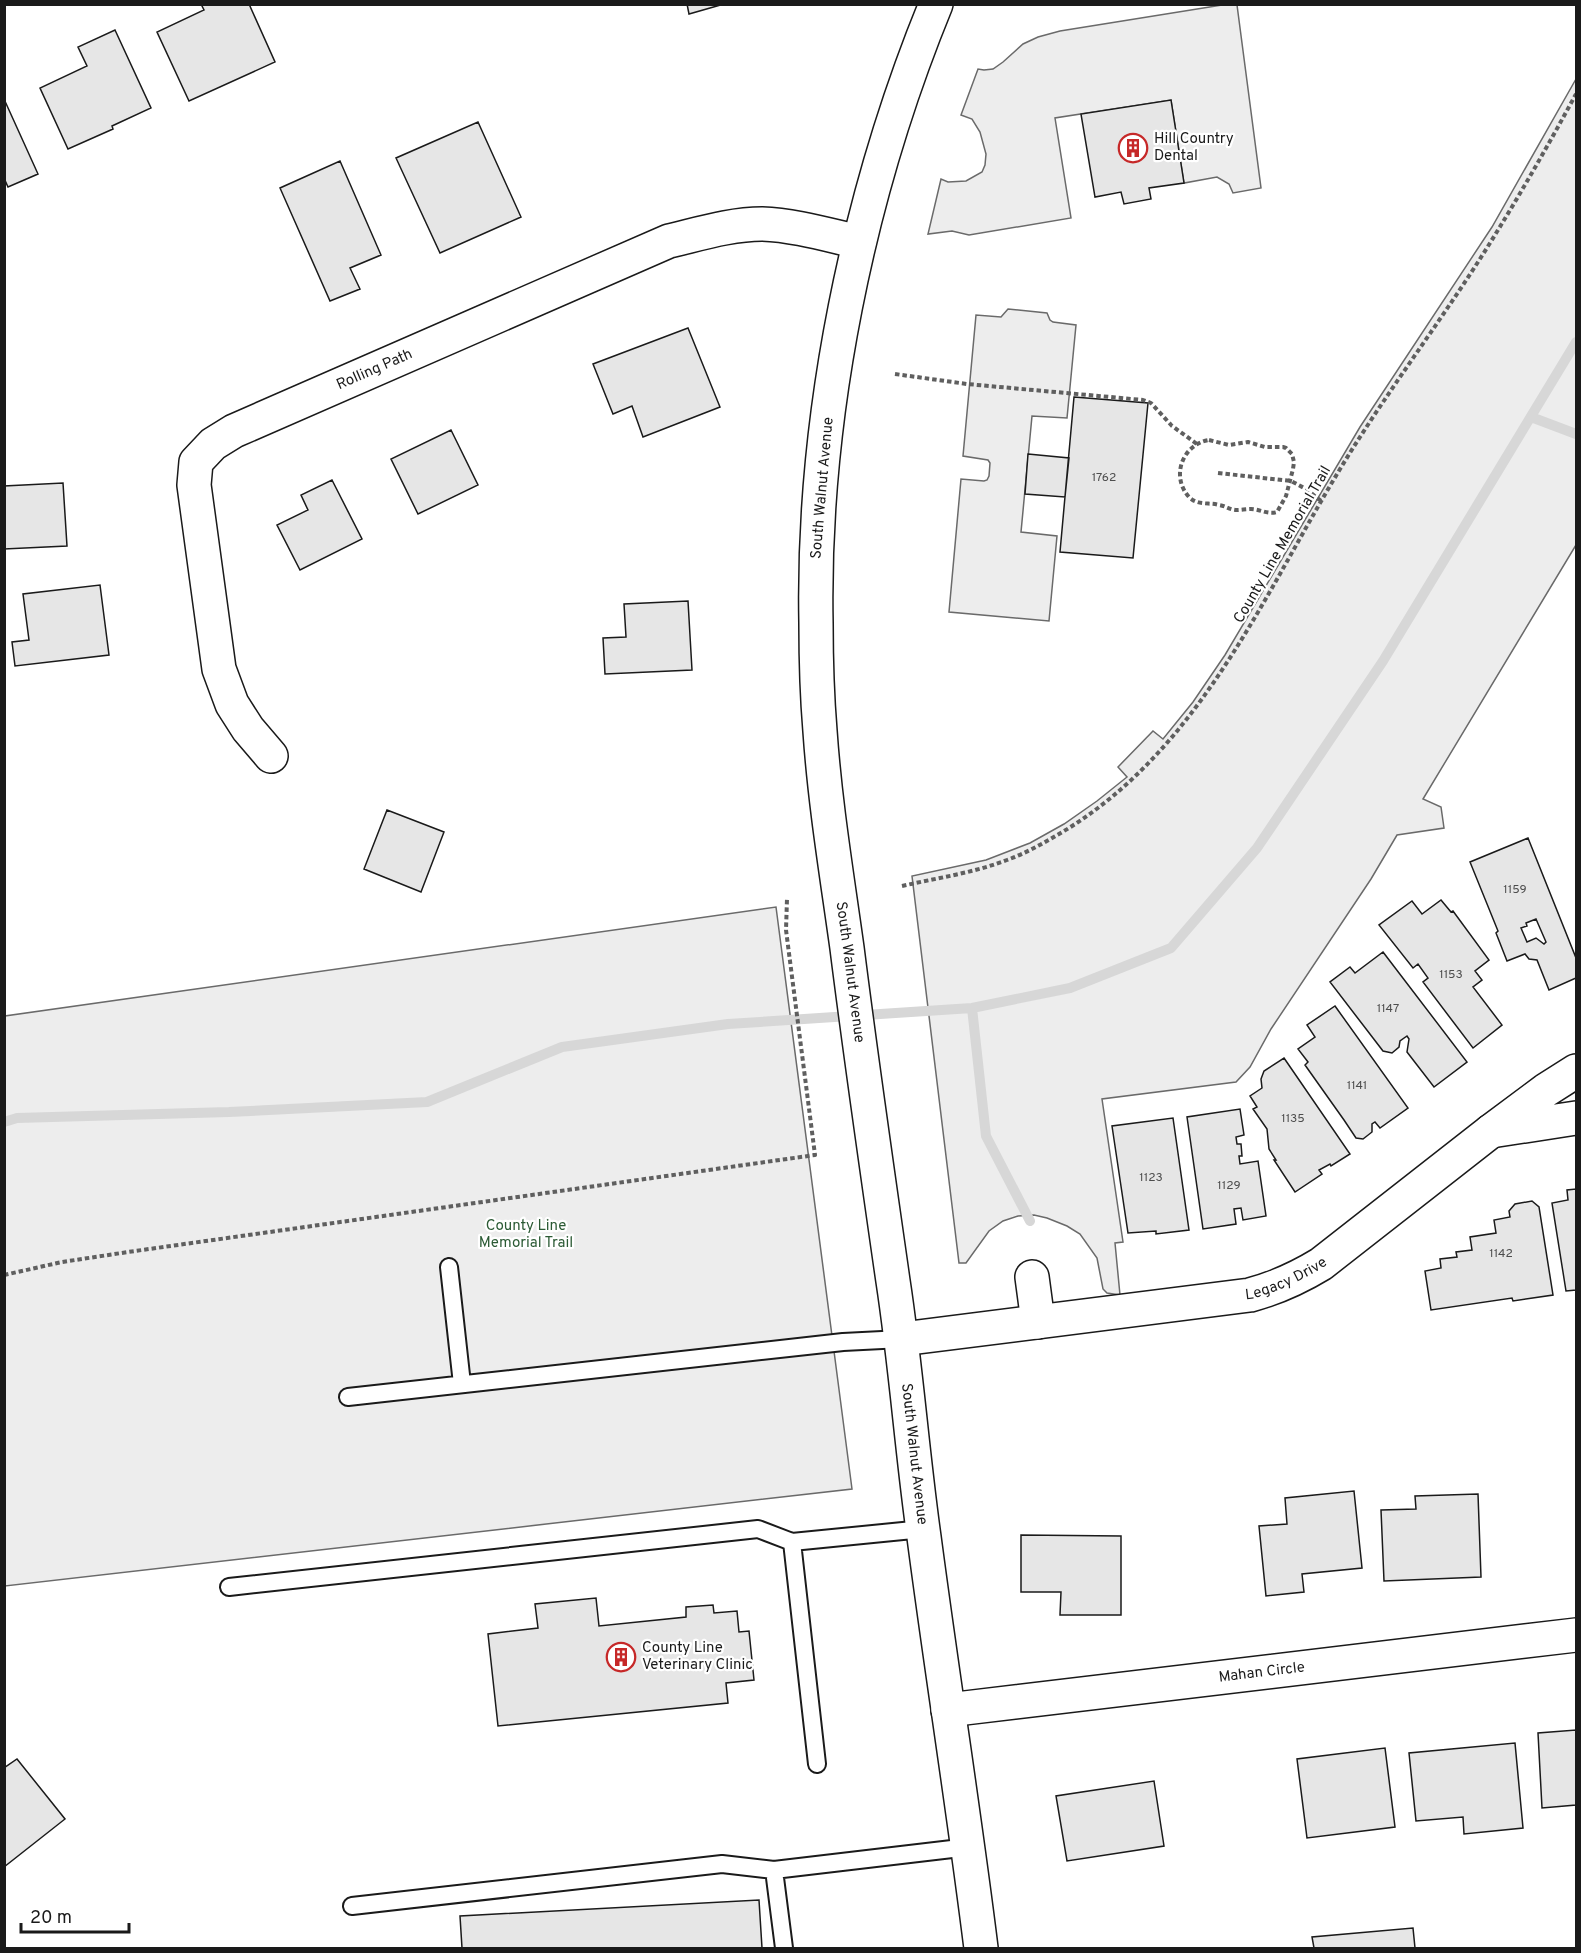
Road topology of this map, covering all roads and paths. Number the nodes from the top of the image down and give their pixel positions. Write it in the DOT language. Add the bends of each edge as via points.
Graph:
graph roads {
  1 [pos="936,4"];
  2 [pos="1576,94"];
  3 [pos="859,242"];
  4 [pos="895,374"];
  5 [pos="1197,444"];
  6 [pos="1218,473"];
  7 [pos="1290,481"];
  8 [pos="1322,501"];
  9 [pos="271,756"];
  10 [pos="902,886"];
  11 [pos="787,899"];
  12 [pos="1576,1071"];
  13 [pos="1576,1118"];
  14 [pos="1491,1131"];
  15 [pos="449,1268"];
  16 [pos="4,1275"];
  17 [pos="1032,1277"];
  18 [pos="1038,1322"];
  19 [pos="902,1339"];
  20 [pos="462,1384"];
  21 [pos="348,1397"];
  22 [pos="923,1529"];
  23 [pos="792,1542"];
  24 [pos="229,1587"];
  25 [pos="1576,1635"];
  26 [pos="948,1710"];
  27 [pos="817,1764"];
  28 [pos="969,1846"];
  29 [pos="774,1870"];
  30 [pos="352,1906"];
  31 [pos="784,1948"];
  32 [pos="981,1948"];
  1 -- 3 [label="street, South Walnut Avenue" via="887,141"];
  2 -- 8 [label="path, County Line Memorial Trail" via="1498,231 1360,437"];
  3 -- 9 [label="street, Rolling Path" via="762,224 669,241 234,431 213,444 196,462 194,485 219,669 232,704"];
  3 -- 19 [label="street, South Walnut Avenue" via="835,368 822,471 816,619 820,735"];
  4 -- 5 [label="path" via="1143,400"];
  5 -- 7 [label="path" via="1209,440 1229,445 1248,442 1283,447 1292,454 1294,462"];
  5 -- 7 [label="path" via="1186,453 1180,475 1188,496 1200,503 1274,514 1280,509"];
  6 -- 7 [label="path"];
  7 -- 8 [label="path"];
  8 -- 10 [label="path, County Line Memorial Trail" via="1271,592 1198,706 1131,780 1093,812 1041,845 969,872"];
  11 -- 16 [label="path" via="786,930 815,1155 128,1252"];
  12 -- 14 [label="street, Legacy Drive"];
  13 -- 14 [label="street, Legacy Drive"];
  14 -- 18 [label="street, Legacy Drive" via="1322,1264 1276,1288 1250,1295"];
  15 -- 20 [label="lane"];
  17 -- 18 [label="street"];
  18 -- 19 [label="street, Legacy Drive"];
  19 -- 20 [label="lane"];
  19 -- 22 [label="street, South Walnut Avenue"];
  20 -- 21 [label="lane"];
  22 -- 23 [label="lane"];
  22 -- 26 [label="street, South Walnut Avenue"];
  23 -- 24 [label="lane" via="758,1529"];
  23 -- 27 [label="lane"];
  25 -- 26 [label="street, Mahan Circle"];
  26 -- 28 [label="street, South Walnut Avenue"];
  28 -- 29 [label="lane"];
  28 -- 32 [label="street, South Walnut Avenue"];
  29 -- 30 [label="lane" via="722,1864"];
  29 -- 31 [label="lane"];
}
